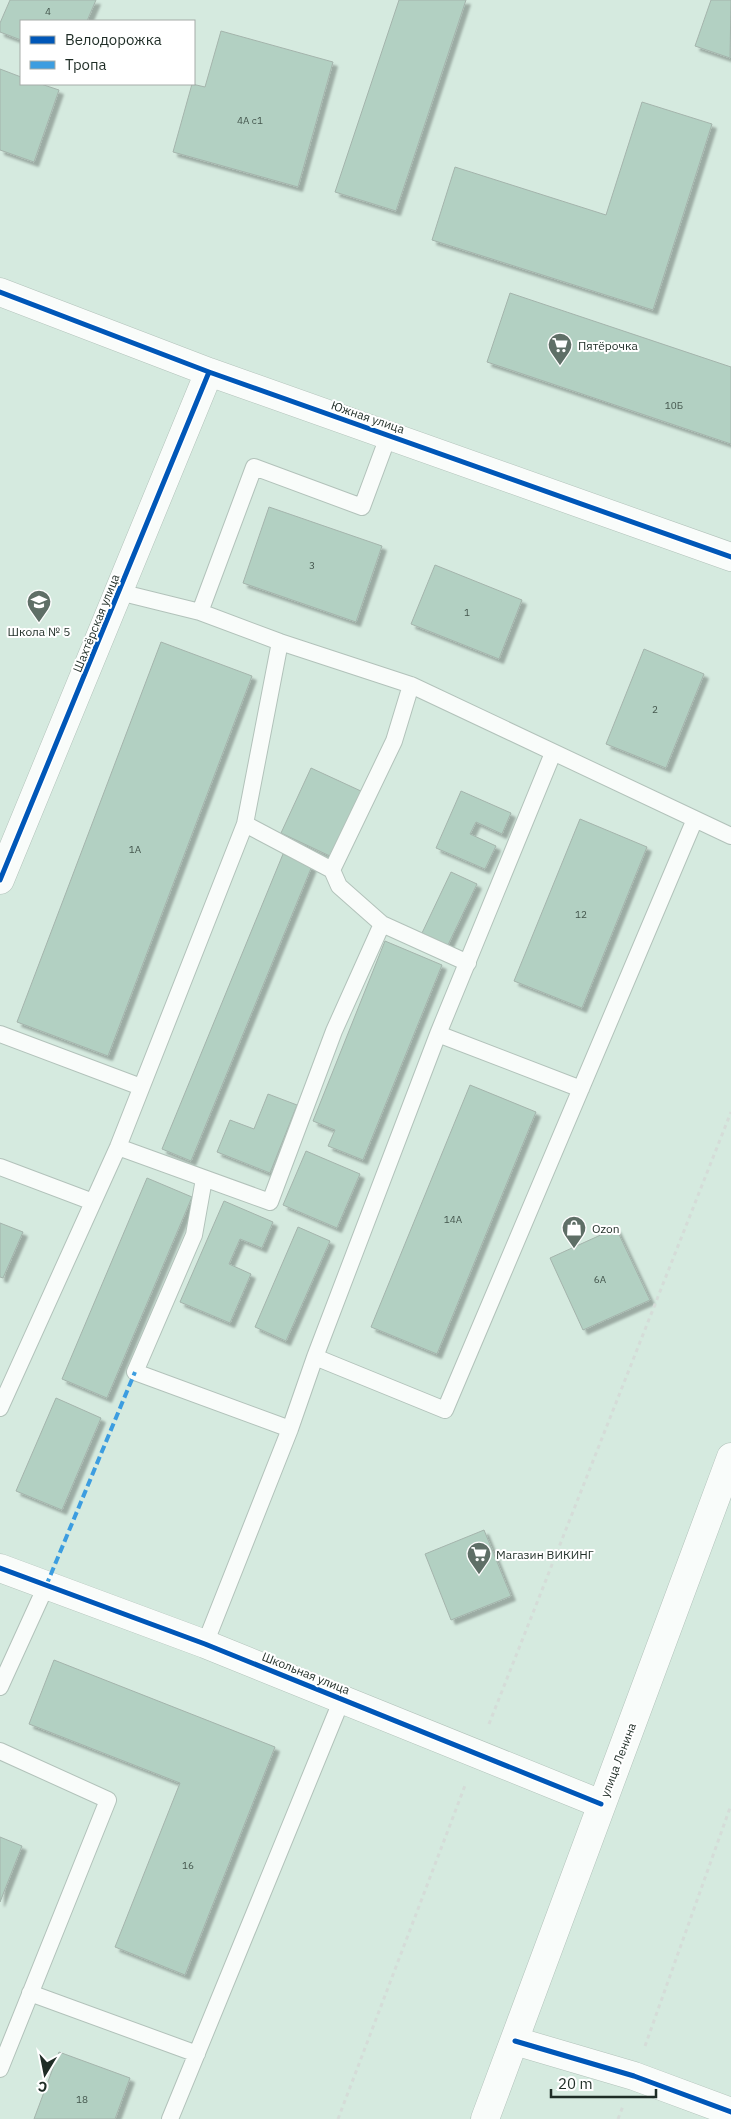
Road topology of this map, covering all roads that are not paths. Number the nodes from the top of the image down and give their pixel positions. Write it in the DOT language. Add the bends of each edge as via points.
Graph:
graph roads {
  1 [pos="0,292"];
  2 [pos="209,372"];
  3 [pos="389,434"];
  4 [pos="731,557"];
  5 [pos="119,592"];
  6 [pos="200,612"];
  7 [pos="280,642"];
  8 [pos="410,685"];
  9 [pos="553,753"];
  10 [pos="695,819"];
  11 [pos="245,824"];
  12 [pos="731,836"];
  13 [pos="332,870"];
  14 [pos="0,880"];
  15 [pos="382,924"];
  16 [pos="468,963"];
  17 [pos="0,1034"];
  18 [pos="438,1034"];
  19 [pos="141,1087"];
  20 [pos="581,1088"];
  21 [pos="118,1147"];
  22 [pos="0,1168"];
  23 [pos="204,1179"];
  24 [pos="93,1202"];
  25 [pos="315,1356"];
  26 [pos="0,1408"];
  27 [pos="290,1430"];
  28 [pos="731,1457"];
  29 [pos="0,1568"];
  30 [pos="46,1586"];
  31 [pos="205,1644"];
  32 [pos="0,1687"];
  33 [pos="342,1699"];
  34 [pos="0,1751"];
  35 [pos="601,1804"];
  36 [pos="30,1993"];
  37 [pos="515,2041"];
  38 [pos="197,2054"];
  39 [pos="0,2069"];
  40 [pos="731,2112"];
  41 [pos="170,2119"];
  42 [pos="485,2119"];
  1 -- 2 [label="street, Южная улица"];
  2 -- 3 [label="street, Южная улица"];
  2 -- 5 [label="street, Шахтёрская улица"];
  3 -- 4 [label="street, Южная улица"];
  3 -- 6 [label="lane" via="362,506 254,467"];
  5 -- 6 [label="lane"];
  5 -- 14 [label="street, Шахтёрская улица"];
  6 -- 7 [label="lane"];
  7 -- 8 [label="lane"];
  7 -- 11 [label="lane"];
  8 -- 9 [label="lane"];
  8 -- 13 [label="lane" via="394,741"];
  9 -- 10 [label="lane"];
  9 -- 16 [label="lane"];
  10 -- 12 [label="lane"];
  10 -- 20 [label="lane"];
  11 -- 13 [label="lane"];
  11 -- 19 [label="lane"];
  13 -- 15 [label="lane" via="339,886"];
  15 -- 16 [label="lane"];
  15 -- 23 [label="lane" via="334,1031 270,1202"];
  16 -- 18 [label="lane"];
  17 -- 19 [label="lane"];
  18 -- 20 [label="lane"];
  18 -- 25 [label="lane"];
  19 -- 21 [label="lane"];
  20 -- 25 [label="lane" via="445,1410"];
  21 -- 23 [label="lane"];
  21 -- 24 [label="lane"];
  22 -- 24 [label="lane"];
  23 -- 27 [label="lane" via="194,1234 135,1372"];
  24 -- 26 [label="lane"];
  25 -- 27 [label="lane"];
  27 -- 31 [label="lane"];
  28 -- 35 [label="street, улица Ленина"];
  29 -- 30 [label="street, Школьная улица"];
  30 -- 31 [label="street, Школьная улица"];
  30 -- 32 [label="lane"];
  31 -- 33 [label="street, Школьная улица"];
  33 -- 35 [label="street, Школьная улица"];
  33 -- 38 [label="lane"];
  34 -- 36 [label="lane" via="108,1800"];
  35 -- 37 [label="street, улица Ленина"];
  36 -- 38 [label="lane"];
  36 -- 39 [label="lane"];
  37 -- 40 [label="street" via="634,2076"];
  37 -- 42 [label="street, улица Ленина"];
  38 -- 41 [label="lane"];
}
